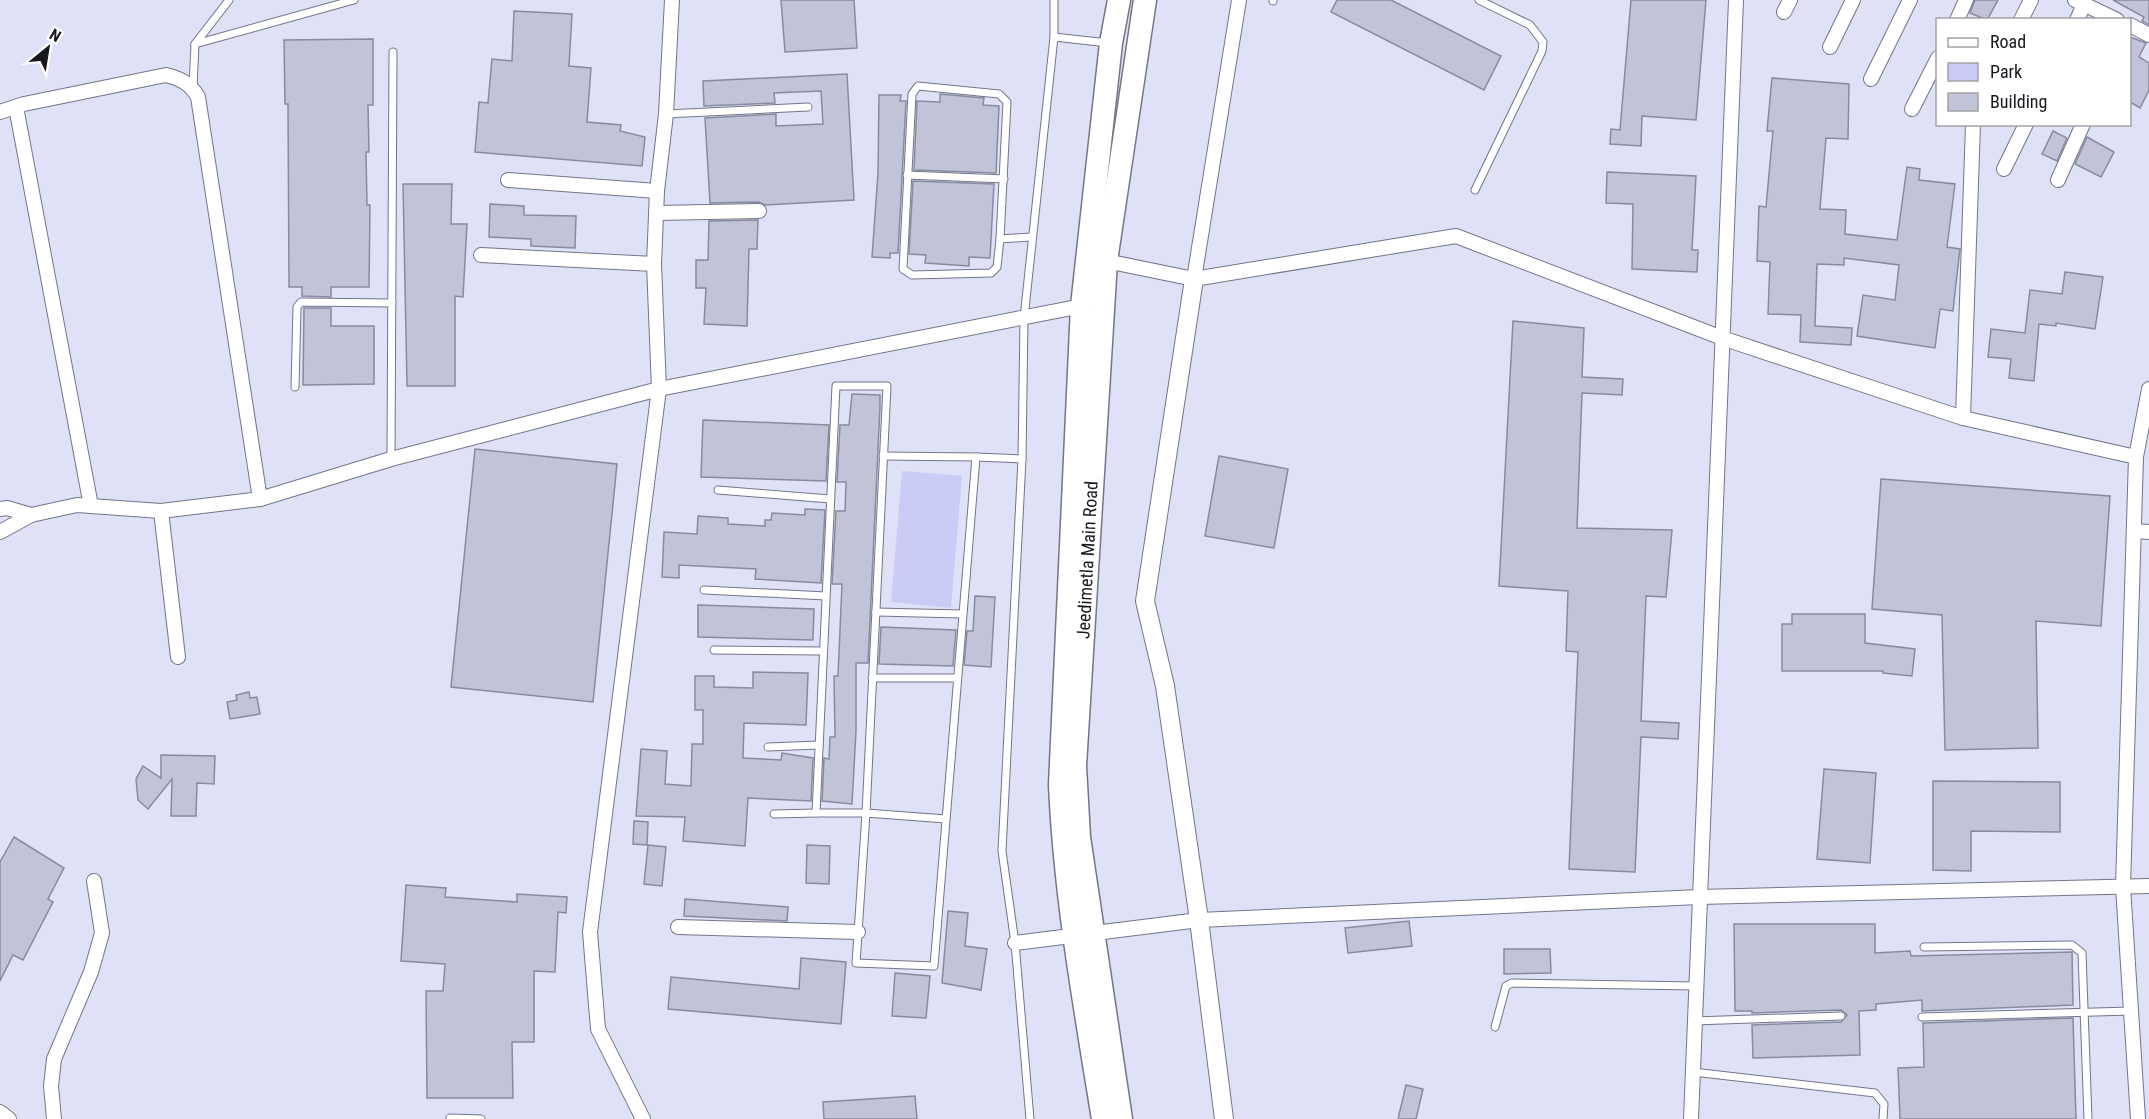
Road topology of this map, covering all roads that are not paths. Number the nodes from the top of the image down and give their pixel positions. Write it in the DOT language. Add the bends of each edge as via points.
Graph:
graph roads {
  1 [pos="229,0"];
  2 [pos="354,0"];
  3 [pos="672,0"];
  4 [pos="1054,0"];
  5 [pos="1119,0"];
  6 [pos="1145,0"];
  7 [pos="1239,0"];
  8 [pos="1479,0"];
  9 [pos="1736,0"];
  10 [pos="1853,0"];
  11 [pos="1910,0"];
  12 [pos="1966,0"];
  13 [pos="2031,0"];
  14 [pos="2079,2"];
  15 [pos="1957,18"];
  16 [pos="2022,18"];
  17 [pos="2077,18"];
  18 [pos="2113,18"];
  19 [pos="2131,26"];
  20 [pos="2149,35"];
  21 [pos="1054,37"];
  22 [pos="1111,43"];
  23 [pos="195,44"];
  24 [pos="1830,46"];
  25 [pos="393,52"];
  26 [pos="1936,62"];
  27 [pos="1871,79"];
  28 [pos="193,87"];
  29 [pos="16,106"];
  30 [pos="808,107"];
  31 [pos="1912,110"];
  32 [pos="0,112"];
  33 [pos="666,114"];
  34 [pos="1973,126"];
  35 [pos="2025,126"];
  36 [pos="2082,126"];
  37 [pos="2004,169"];
  38 [pos="907,175"];
  39 [pos="1004,179"];
  40 [pos="508,180"];
  41 [pos="2058,180"];
  42 [pos="1475,190"];
  43 [pos="657,191"];
  44 [pos="759,211"];
  45 [pos="656,213"];
  46 [pos="1031,237"];
  47 [pos="1000,239"];
  48 [pos="481,255"];
  49 [pos="1106,261"];
  50 [pos="654,264"];
  51 [pos="1194,279"];
  52 [pos="392,303"];
  53 [pos="1082,306"];
  54 [pos="1024,318"];
  55 [pos="1725,339"];
  56 [pos="294,387"];
  57 [pos="659,388"];
  58 [pos="2149,389"];
  59 [pos="1963,418"];
  60 [pos="883,456"];
  61 [pos="2136,457"];
  62 [pos="976,458"];
  63 [pos="391,459"];
  64 [pos="1022,459"];
  65 [pos="718,490"];
  66 [pos="260,499"];
  67 [pos="830,499"];
  68 [pos="92,506"];
  69 [pos="0,509"];
  70 [pos="161,511"];
  71 [pos="31,515"];
  72 [pos="2134,531"];
  73 [pos="0,532"];
  74 [pos="2149,532"];
  75 [pos="704,590"];
  76 [pos="826,596"];
  77 [pos="876,612"];
  78 [pos="963,614"];
  79 [pos="714,650"];
  80 [pos="823,651"];
  81 [pos="178,657"];
  82 [pos="872,678"];
  83 [pos="957,678"];
  84 [pos="819,745"];
  85 [pos="768,747"];
  86 [pos="816,813"];
  87 [pos="866,813"];
  88 [pos="774,814"];
  89 [pos="946,819"];
  90 [pos="94,881"];
  91 [pos="2149,886"];
  92 [pos="2123,887"];
  93 [pos="1699,897"];
  94 [pos="1199,920"];
  95 [pos="678,927"];
  96 [pos="858,932"];
  97 [pos="1083,934"];
  98 [pos="1015,943"];
  99 [pos="1924,947"];
  100 [pos="1696,986"];
  101 [pos="2131,1011"];
  102 [pos="2084,1012"];
  103 [pos="1842,1016"];
  104 [pos="1922,1017"];
  105 [pos="1694,1021"];
  106 [pos="1495,1027"];
  107 [pos="1693,1072"];
  108 [pos="0,1112"];
  109 [pos="450,1118"];
  110 [pos="9,1119"];
  111 [pos="54,1119"];
  112 [pos="481,1119"];
  113 [pos="643,1119"];
  114 [pos="1030,1119"];
  115 [pos="1103,1119"];
  116 [pos="1121,1119"];
  117 [pos="1224,1119"];
  118 [pos="1691,1119"];
  119 [pos="1883,1119"];
  120 [pos="2088,1119"];
  121 [pos="2138,1119"];
  1 -- 23 [label="lane"];
  2 -- 23 [label="lane"];
  3 -- 33 [label="street"];
  4 -- 21 [label="lane"];
  5 -- 22 [label="main road, Jeedimetla Main Road"];
  6 -- 49 [label="main road, Jeedimetla Main Road"];
  7 -- 51 [label="street"];
  8 -- 42 [label="lane" via="1530,26 1543,42"];
  9 -- 55 [label="street"];
  10 -- 24 [label="street"];
  11 -- 27 [label="street"];
  12 -- 15 [label="street"];
  13 -- 16 [label="street"];
  14 -- 17 [label="street"];
  14 -- 18 [label="street"];
  19 -- 20 [label="street"];
  21 -- 22 [label="lane"];
  21 -- 46 [label="lane"];
  22 -- 53 [label="main road, Jeedimetla Main Road"];
  23 -- 28 [label="lane"];
  25 -- 52 [label="lane"];
  26 -- 31 [label="street"];
  28 -- 29 [label="street" via="166,75"];
  28 -- 66 [label="street" via="198,97"];
  29 -- 32 [label="street"];
  29 -- 68 [label="street"];
  30 -- 33 [label="lane"];
  33 -- 43 [label="street"];
  34 -- 59 [label="street"];
  35 -- 37 [label="street"];
  36 -- 41 [label="street"];
  38 -- 39 [label="lane"];
  38 -- 39 [label="lane" via="912,94 918,86 1004,97"];
  38 -- 47 [label="lane" via="905,271 912,275 991,273 998,267"];
  39 -- 47 [label="lane"];
  40 -- 43 [label="street"];
  43 -- 45 [label="street"];
  44 -- 45 [label="street"];
  45 -- 50 [label="street"];
  46 -- 47 [label="lane"];
  46 -- 54 [label="lane"];
  48 -- 50 [label="street"];
  49 -- 51 [label="street"];
  49 -- 97 [label="main road, Jeedimetla Main Road" via="1075,766"];
  50 -- 57 [label="street"];
  51 -- 55 [label="street" via="1456,236"];
  51 -- 94 [label="street" via="1145,601 1165,686"];
  52 -- 56 [label="lane" via="302,302 297,307"];
  52 -- 63 [label="lane"];
  53 -- 54 [label="street"];
  53 -- 97 [label="main road, Jeedimetla Main Road" via="1060,785 1063,838"];
  54 -- 57 [label="street"];
  54 -- 64 [label="lane"];
  55 -- 59 [label="street"];
  55 -- 93 [label="street"];
  57 -- 63 [label="street"];
  57 -- 113 [label="street" via="590,932 598,1029"];
  58 -- 61 [label="street"];
  59 -- 61 [label="street"];
  60 -- 62 [label="lane"];
  60 -- 67 [label="lane" via="887,386 836,386"];
  60 -- 77 [label="lane"];
  61 -- 72 [label="street"];
  62 -- 64 [label="lane"];
  62 -- 78 [label="lane"];
  63 -- 66 [label="street"];
  64 -- 98 [label="lane" via="1002,851"];
  65 -- 67 [label="lane"];
  66 -- 70 [label="street"];
  67 -- 76 [label="lane"];
  68 -- 70 [label="street"];
  68 -- 71 [label="street" via="77,505"];
  69 -- 71 [label="street"];
  70 -- 81 [label="street"];
  71 -- 73 [label="street"];
  72 -- 74 [label="street"];
  72 -- 92 [label="street"];
  75 -- 76 [label="lane"];
  76 -- 80 [label="lane"];
  77 -- 78 [label="lane"];
  77 -- 82 [label="lane"];
  78 -- 83 [label="lane"];
  79 -- 80 [label="lane"];
  80 -- 84 [label="lane"];
  82 -- 83 [label="lane"];
  82 -- 87 [label="lane"];
  83 -- 89 [label="lane"];
  84 -- 85 [label="lane"];
  84 -- 86 [label="lane"];
  86 -- 87 [label="lane"];
  86 -- 88 [label="lane"];
  87 -- 89 [label="lane"];
  87 -- 96 [label="lane"];
  89 -- 96 [label="lane" via="934,966 856,963"];
  90 -- 111 [label="street" via="102,933 91,972 54,1059"];
  91 -- 92 [label="street"];
  92 -- 93 [label="street"];
  92 -- 101 [label="street"];
  93 -- 94 [label="street"];
  93 -- 100 [label="street"];
  94 -- 97 [label="street"];
  94 -- 117 [label="street"];
  95 -- 96 [label="street"];
  97 -- 98 [label="street"];
  97 -- 115 [label="main road, Jeedimetla Main Road"];
  97 -- 116 [label="main road, Jeedimetla Main Road"];
  98 -- 114 [label="lane"];
  99 -- 102 [label="lane" via="2072,945 2082,953"];
  100 -- 105 [label="street"];
  100 -- 106 [label="lane" via="1512,983 1502,994"];
  101 -- 102 [label="lane"];
  101 -- 121 [label="street"];
  102 -- 104 [label="lane"];
  102 -- 120 [label="lane"];
  103 -- 105 [label="lane"];
  105 -- 107 [label="street"];
  107 -- 118 [label="street"];
  107 -- 119 [label="lane" via="1875,1093 1884,1104"];
  108 -- 110 [label="street"];
  109 -- 112 [label="lane"];
}
